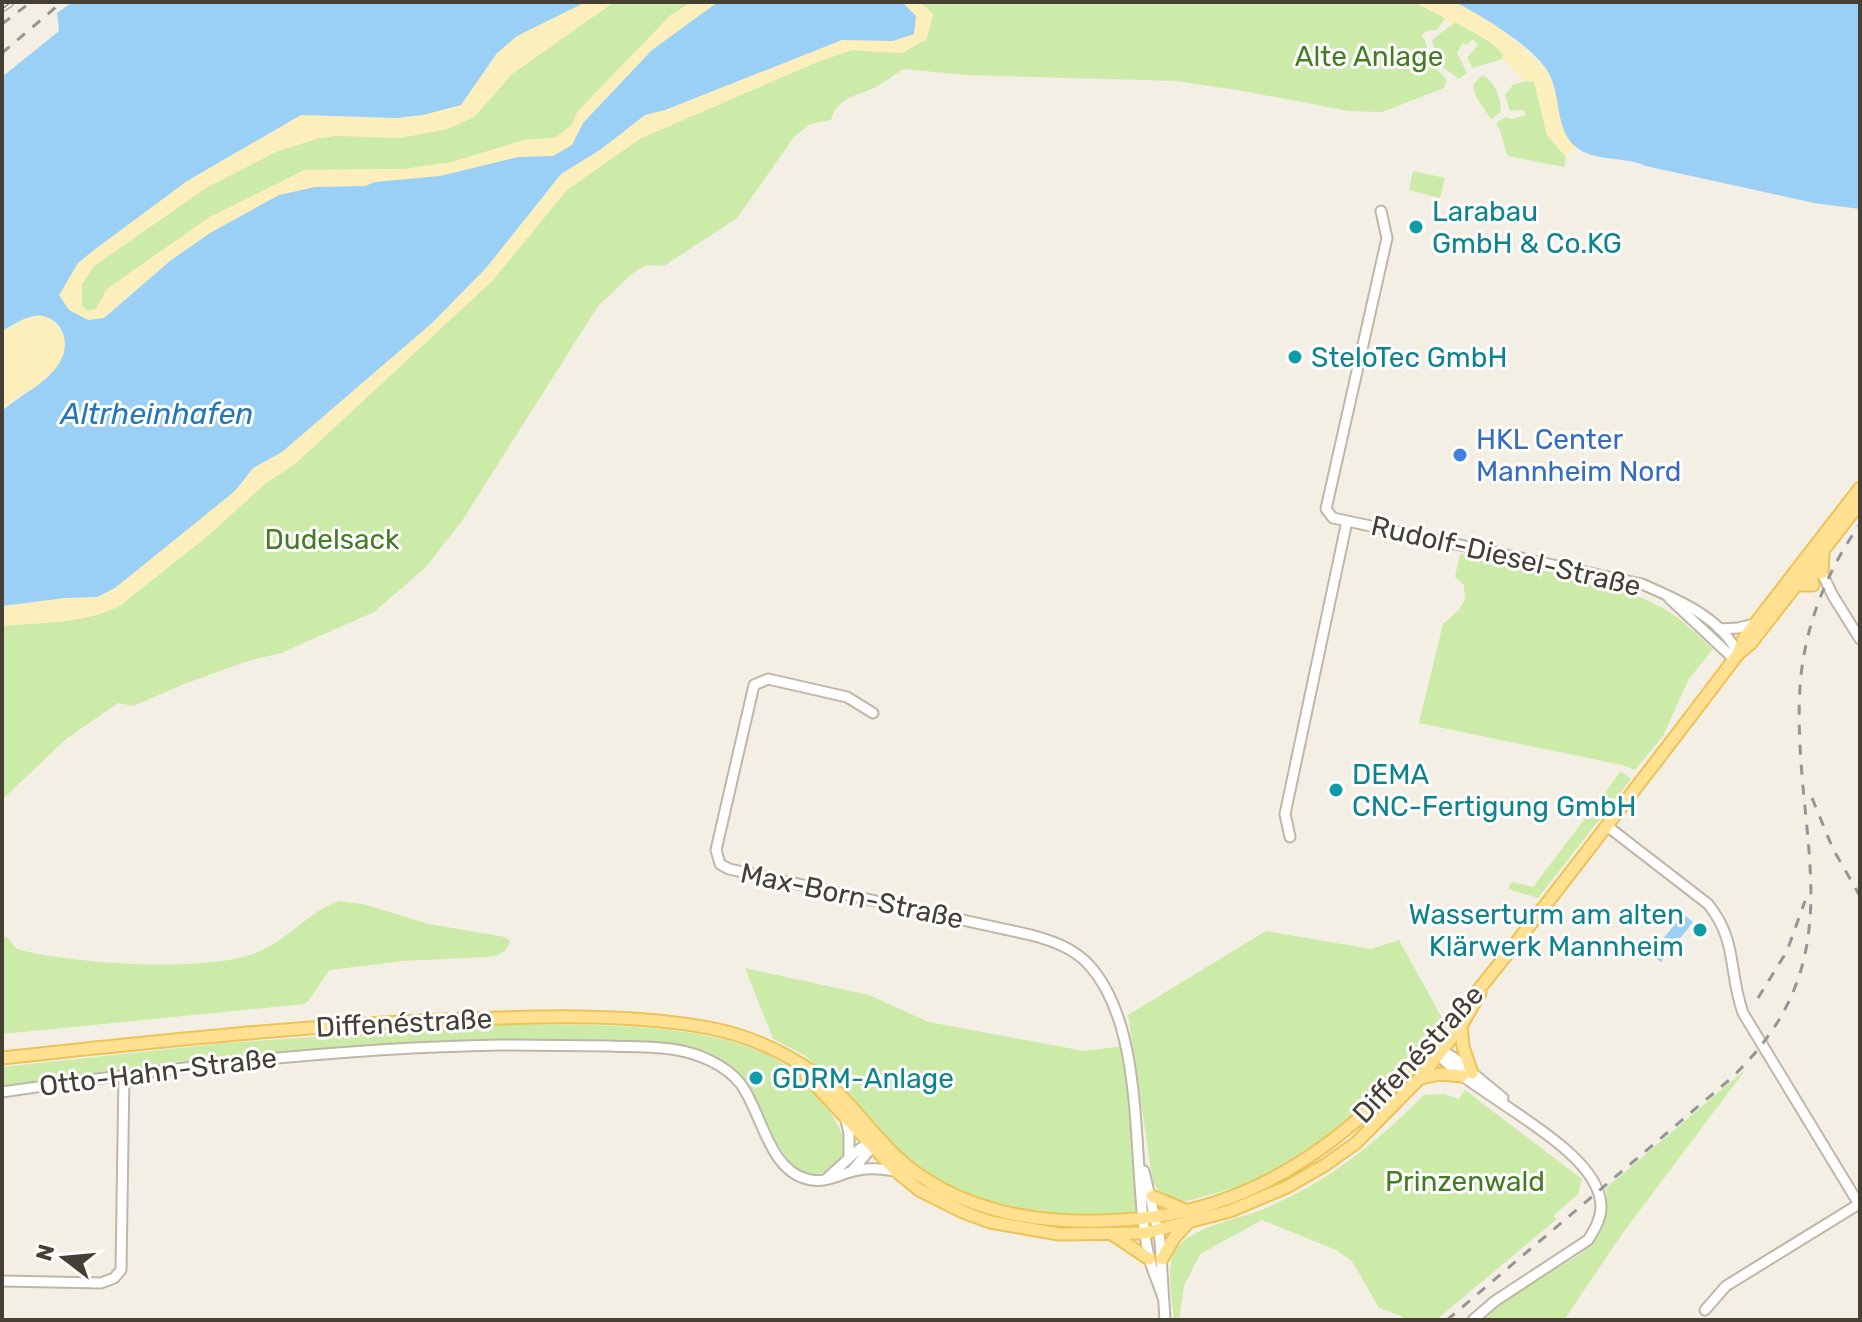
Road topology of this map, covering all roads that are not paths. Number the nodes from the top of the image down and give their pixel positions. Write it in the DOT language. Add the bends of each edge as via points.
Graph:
graph roads {
  1 [pos="8,2"];
  2 [pos="2,6"];
  3 [pos="1381,211"];
  4 [pos="1860,488"];
  5 [pos="1860,503"];
  6 [pos="1347,521"];
  7 [pos="1823,551"];
  8 [pos="1803,565"];
  9 [pos="1822,573"];
  10 [pos="1796,585"];
  11 [pos="1813,585"];
  12 [pos="1663,593"];
  13 [pos="1833,596"];
  14 [pos="1755,624"];
  15 [pos="1719,629"];
  16 [pos="1860,639"];
  17 [pos="1736,657"];
  18 [pos="873,713"];
  19 [pos="1607,826"];
  20 [pos="1290,837"];
  21 [pos="1488,979"];
  22 [pos="1461,1026"];
  23 [pos="1437,1050"];
  24 [pos="2,1058"];
  25 [pos="799,1065"];
  26 [pos="124,1074"];
  27 [pos="1467,1074"];
  28 [pos="1420,1078"];
  29 [pos="2,1092"];
  30 [pos="845,1116"];
  31 [pos="873,1143"];
  32 [pos="1139,1153"];
  33 [pos="849,1158"];
  34 [pos="852,1171"];
  35 [pos="896,1171"];
  36 [pos="826,1179"];
  37 [pos="1152,1196"];
  38 [pos="1859,1205"];
  39 [pos="1188,1211"];
  40 [pos="1187,1224"];
  41 [pos="1151,1225"];
  42 [pos="1111,1233"];
  43 [pos="1149,1259"];
  44 [pos="1162,1259"];
  45 [pos="2,1281"];
  46 [pos="1163,1298"];
  47 [pos="1705,1310"];
  48 [pos="1165,1320"];
  49 [pos="1473,1320"];
  1 -- 2 [label="street"];
  3 -- 6 [label="street, Rudolf-Diesel-Straße" via="1387,238 1326,509 1333,518"];
  4 -- 8 [label="main road, Diffenéstraße"];
  5 -- 7 [label="main road, Diffenéstraße"];
  6 -- 12 [label="street, Rudolf-Diesel-Straße" via="1642,584"];
  6 -- 20 [label="street, Rudolf-Diesel-Straße" via="1285,814"];
  7 -- 8 [label="main road, Diffenéstraße"];
  7 -- 9 [label="main road"];
  8 -- 9 [label="main road"];
  8 -- 10 [label="main road, Diffenéstraße"];
  8 -- 11 [label="main road"];
  8 -- 14 [label="main road, Diffenéstraße"];
  9 -- 13 [label="street"];
  10 -- 11 [label="main road"];
  10 -- 17 [label="main road, Diffenéstraße"];
  11 -- 13 [label="street"];
  12 -- 15 [label="street, Rudolf-Diesel-Straße"];
  12 -- 17 [label="street, Rudolf-Diesel-Straße"];
  13 -- 16 [label="street"];
  14 -- 15 [label="street"];
  14 -- 17 [label="main road, Diffenéstraße"];
  15 -- 17 [label="street, Rudolf-Diesel-Straße" via="1731,640"];
  17 -- 19 [label="main road, Diffenéstraße"];
  18 -- 32 [label="street, Max-Born-Straße" via="847,697 768,679 754,685 716,850 720,864 1031,935 1075,953 1099,978 1119,1017"];
  19 -- 21 [label="main road, Diffenéstraße"];
  19 -- 38 [label="street" via="1708,904 1721,920 1743,1013"];
  21 -- 22 [label="main road, Diffenéstraße"];
  21 -- 23 [label="main road, Diffenéstraße"];
  22 -- 23 [label="main road, Diffenéstraße"];
  22 -- 27 [label="main road"];
  23 -- 27 [label="street"];
  23 -- 28 [label="main road, Diffenéstraße"];
  23 -- 39 [label="main road, Diffenéstraße" via="1321,1151 1234,1196"];
  24 -- 25 [label="main road, Diffenéstraße" via="326,1025 563,1018 709,1028 770,1048"];
  25 -- 30 [label="main road, Diffenéstraße"];
  25 -- 31 [label="main road, Diffenéstraße" via="841,1097"];
  26 -- 29 [label="street, Otto-Hahn-Straße"];
  26 -- 36 [label="street, Otto-Hahn-Straße" via="391,1049 527,1045 676,1050 710,1061 738,1081 786,1167 805,1179"];
  26 -- 45 [label="street" via="121,1270 101,1283"];
  27 -- 28 [label="main road"];
  27 -- 49 [label="street" via="1494,1089 1574,1158 1590,1174 1601,1207 1588,1240"];
  28 -- 40 [label="main road, Diffenéstraße" via="1356,1143 1325,1165 1287,1187"];
  30 -- 31 [label="main road, Diffenéstraße"];
  30 -- 33 [label="street"];
  31 -- 33 [label="street"];
  31 -- 34 [label="street"];
  31 -- 35 [label="main road, Diffenéstraße"];
  31 -- 41 [label="main road, Diffenéstraße" via="930,1183 993,1209 1060,1221"];
  32 -- 37 [label="street, Max-Born-Straße"];
  32 -- 41 [label="street, Max-Born-Straße"];
  33 -- 36 [label="street"];
  34 -- 35 [label="street"];
  34 -- 36 [label="street"];
  35 -- 42 [label="main road, Diffenéstraße" via="939,1201 990,1222 1059,1234"];
  37 -- 39 [label="main road"];
  37 -- 41 [label="street, Max-Born-Straße"];
  38 -- 47 [label="street" via="1726,1286"];
  39 -- 41 [label="main road, Diffenéstraße"];
  40 -- 41 [label="main road, Diffenéstraße"];
  40 -- 44 [label="main road"];
  41 -- 42 [label="main road, Diffenéstraße"];
  41 -- 43 [label="street"];
  41 -- 44 [label="street"];
  42 -- 43 [label="main road"];
  43 -- 46 [label="street"];
  44 -- 46 [label="street"];
  46 -- 48 [label="street"];
}
